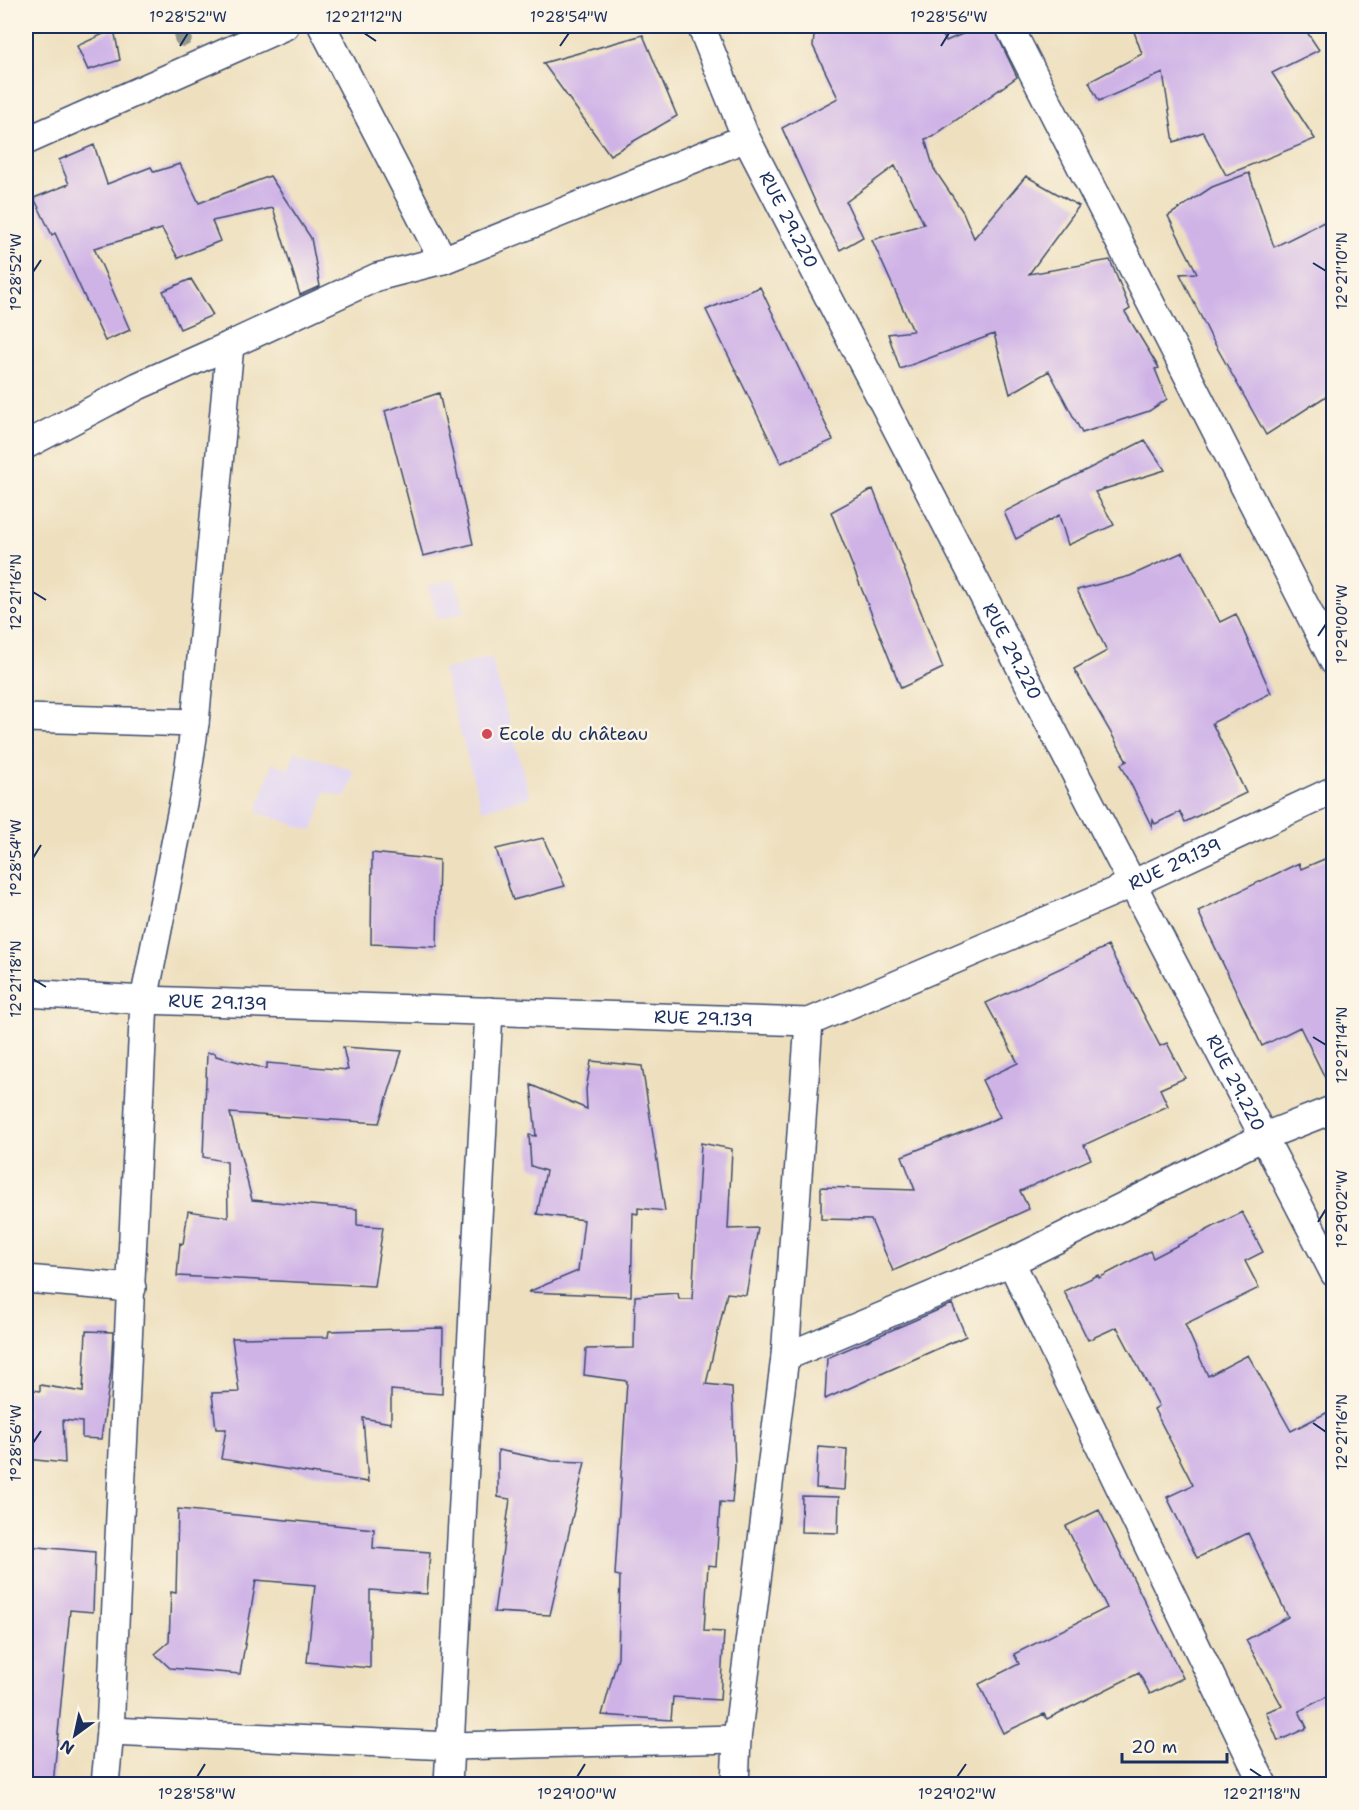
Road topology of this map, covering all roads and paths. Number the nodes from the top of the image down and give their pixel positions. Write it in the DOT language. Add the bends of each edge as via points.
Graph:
graph roads {
  1 [pos="285,26"];
  2 [pos="322,26"];
  3 [pos="701,26"];
  4 [pos="1009,26"];
  5 [pos="747,138"];
  6 [pos="26,141"];
  7 [pos="443,260"];
  8 [pos="230,345"];
  9 [pos="26,445"];
  10 [pos="1334,662"];
  11 [pos="26,717"];
  12 [pos="195,723"];
  13 [pos="1334,790"];
  14 [pos="1132,884"];
  15 [pos="26,993"];
  16 [pos="144,1000"];
  17 [pos="489,1011"];
  18 [pos="809,1022"];
  19 [pos="1334,1109"];
  20 [pos="1265,1136"];
  21 [pos="1011,1262"];
  22 [pos="1334,1273"];
  23 [pos="26,1279"];
  24 [pos="132,1288"];
  25 [pos="785,1357"];
  26 [pos="110,1731"];
  27 [pos="737,1739"];
  28 [pos="451,1746"];
  29 [pos="105,1785"];
  30 [pos="448,1785"];
  31 [pos="735,1785"];
  32 [pos="1263,1785"];
  1 -- 6 [label="street"];
  2 -- 7 [label="street"];
  3 -- 5 [label="street, RUE 29.220"];
  4 -- 10 [label="street"];
  5 -- 7 [label="street"];
  5 -- 14 [label="street, RUE 29.220"];
  7 -- 8 [label="street" via="377,277"];
  8 -- 9 [label="street" via="138,386"];
  8 -- 12 [label="street"];
  11 -- 12 [label="street"];
  12 -- 16 [label="street"];
  13 -- 14 [label="street, RUE 29.139"];
  14 -- 18 [label="street, RUE 29.139"];
  14 -- 20 [label="street, RUE 29.220"];
  15 -- 16 [label="street, RUE 29.139"];
  16 -- 17 [label="street, RUE 29.139"];
  16 -- 24 [label="street"];
  17 -- 18 [label="street, RUE 29.139"];
  17 -- 28 [label="street"];
  18 -- 25 [label="street"];
  19 -- 20 [label="street"];
  20 -- 21 [label="street"];
  20 -- 22 [label="street, RUE 29.220"];
  21 -- 25 [label="street"];
  21 -- 32 [label="street"];
  23 -- 24 [label="street"];
  24 -- 26 [label="street"];
  25 -- 27 [label="street"];
  26 -- 28 [label="street"];
  26 -- 29 [label="street"];
  27 -- 28 [label="street"];
  27 -- 31 [label="street"];
  28 -- 30 [label="street"];
}
